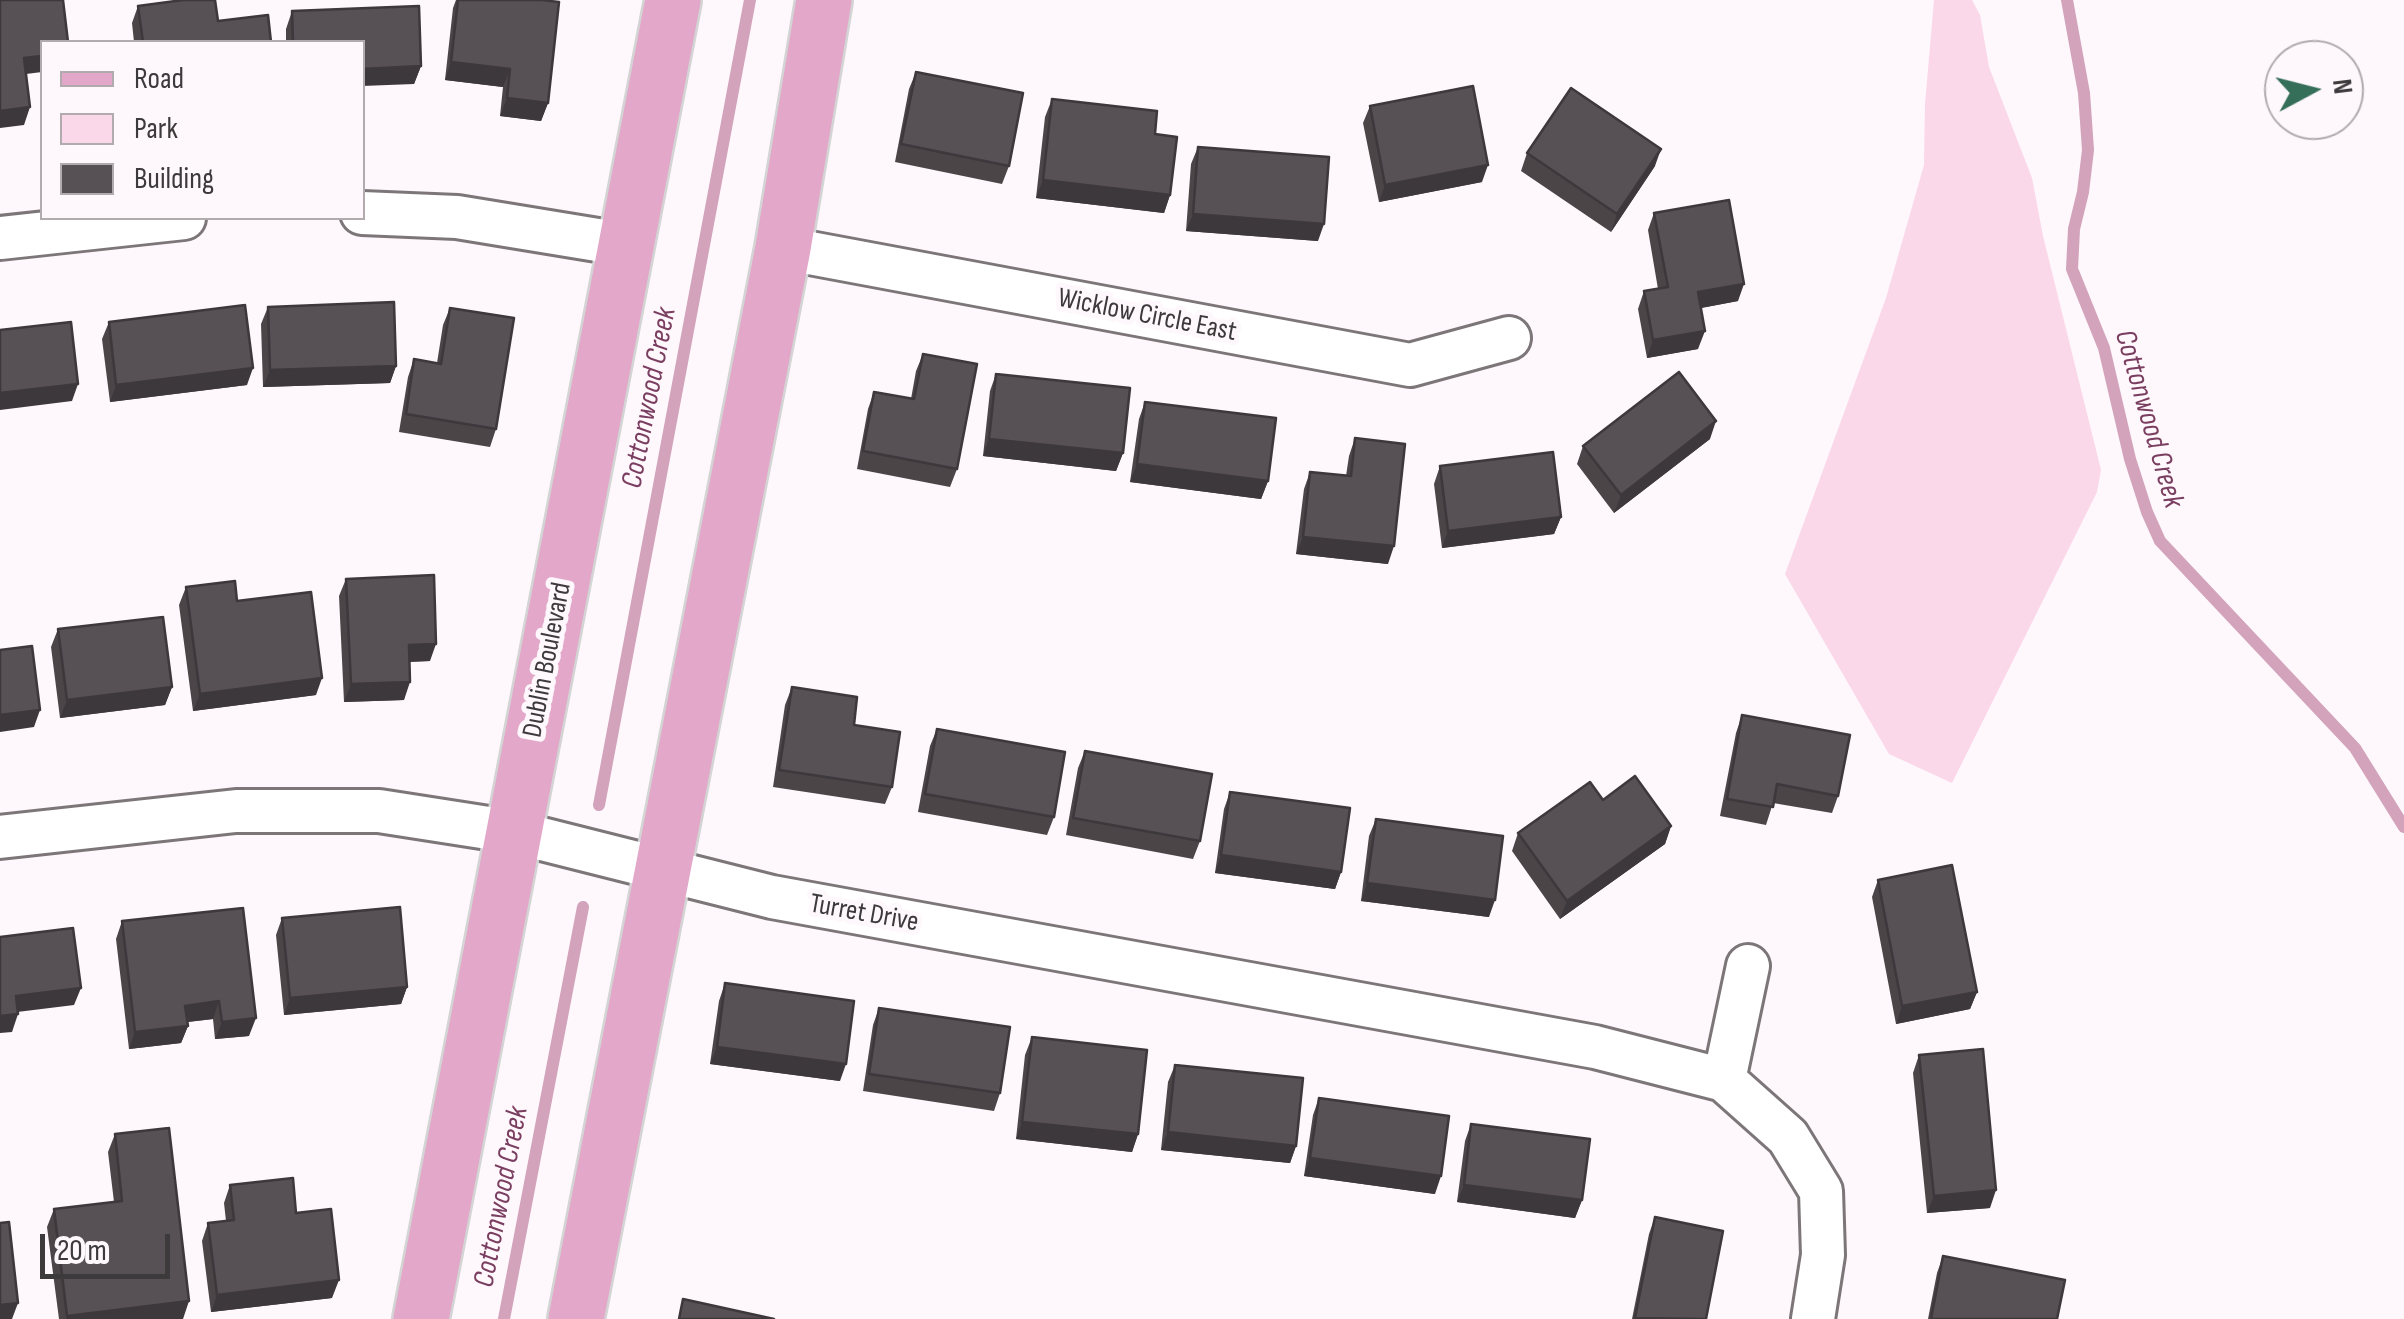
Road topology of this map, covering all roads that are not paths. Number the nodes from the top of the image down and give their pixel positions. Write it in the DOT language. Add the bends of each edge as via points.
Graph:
graph roads {
  1 [pos="673,0"];
  2 [pos="824,0"];
  3 [pos="365,212"];
  4 [pos="166,220"];
  5 [pos="0,238"];
  6 [pos="628,246"];
  7 [pos="783,248"];
  8 [pos="1509,338"];
  9 [pos="514,832"];
  10 [pos="0,838"];
  11 [pos="662,869"];
  12 [pos="1748,966"];
  13 [pos="1724,1080"];
  14 [pos="421,1319"];
  15 [pos="576,1319"];
  16 [pos="1814,1319"];
  1 -- 6 [label="main road, Dublin Boulevard"];
  2 -- 7 [label="main road"];
  3 -- 6 [label="street" via="457,217"];
  4 -- 5 [label="street"];
  6 -- 9 [label="main road, Dublin Boulevard"];
  7 -- 8 [label="street, Wicklow Circle East" via="1410,365"];
  7 -- 11 [label="main road"];
  9 -- 10 [label="street, Turret Drive" via="379,811 309,810 236,811"];
  9 -- 11 [label="street, Turret Drive"];
  9 -- 14 [label="main road, Dublin Boulevard"];
  11 -- 13 [label="street, Turret Drive" via="772,897 1595,1047"];
  11 -- 15 [label="main road"];
  12 -- 13 [label="street"];
  13 -- 16 [label="street, Turret Drive" via="1788,1137 1821,1191 1823,1256"];
}
